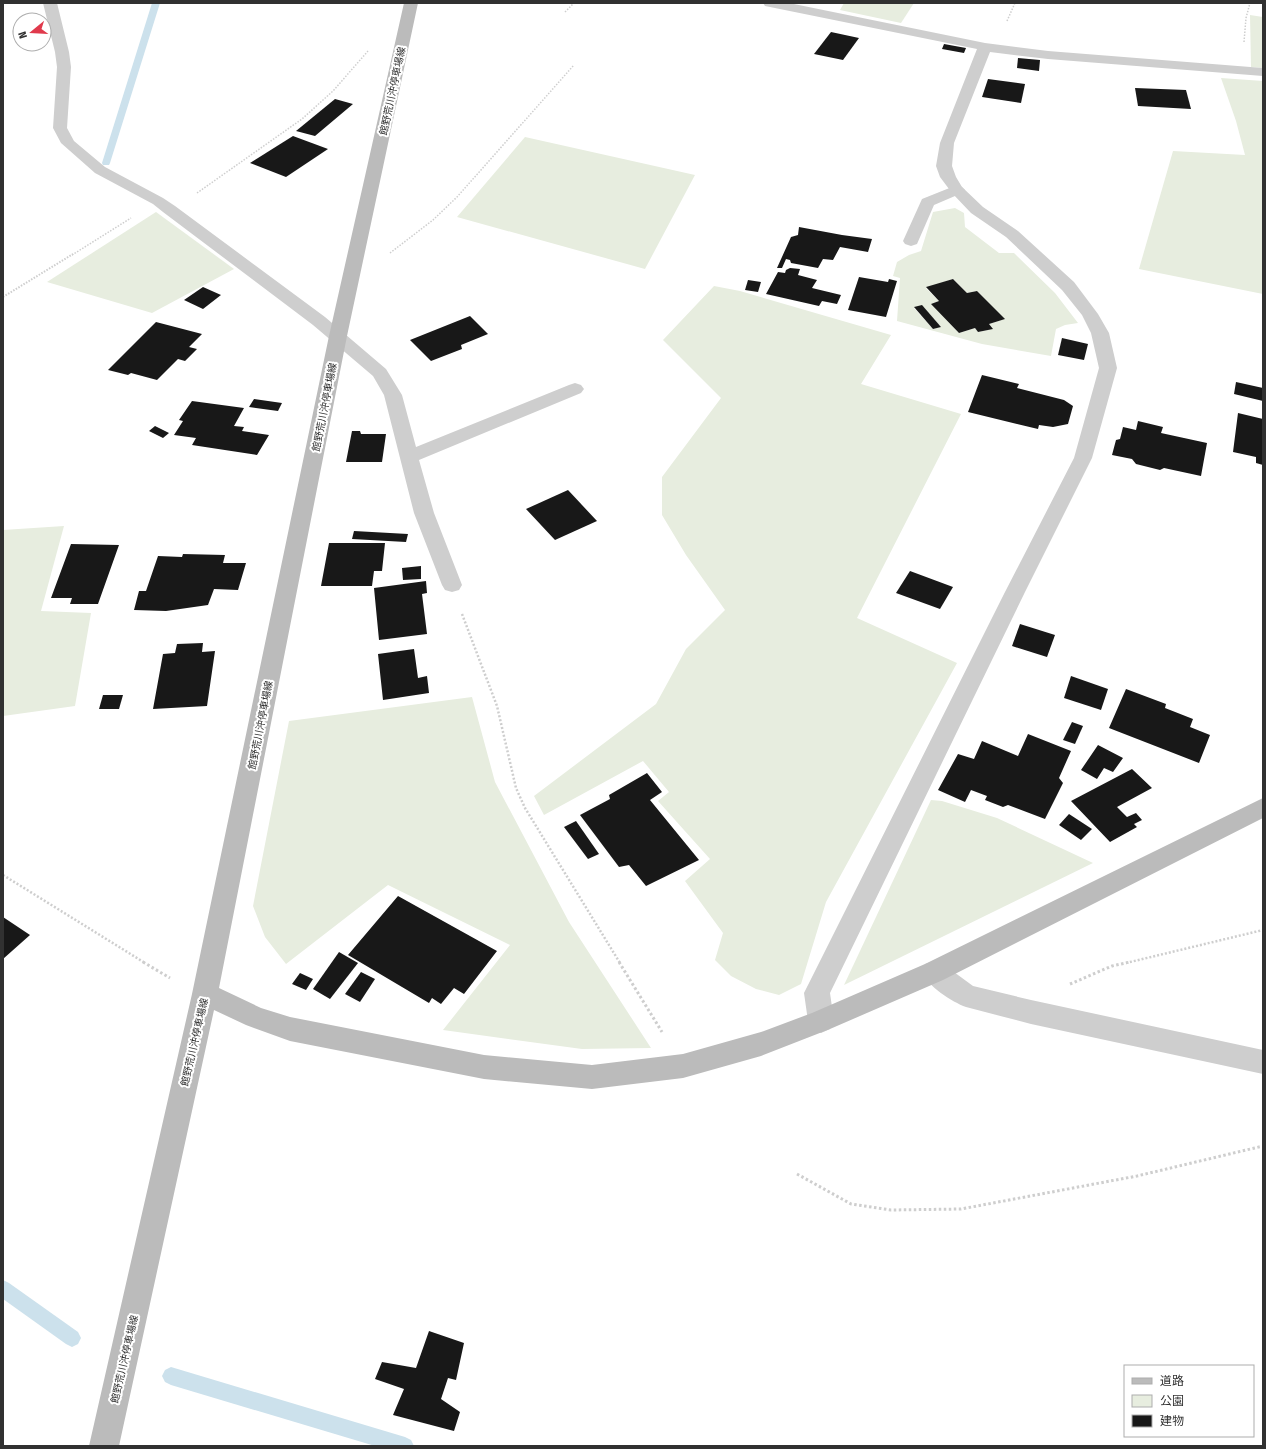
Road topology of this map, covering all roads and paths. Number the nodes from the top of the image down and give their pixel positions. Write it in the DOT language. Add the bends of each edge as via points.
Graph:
graph roads {
  1 [pos="50,3"];
  2 [pos="410,3"];
  3 [pos="574,3"];
  4 [pos="770,3"];
  5 [pos="1250,3"];
  6 [pos="565,12"];
  7 [pos="405,33"];
  8 [pos="985,47"];
  9 [pos="574,65"];
  10 [pos="1242,71"];
  11 [pos="1263,72"];
  12 [pos="956,190"];
  13 [pos="164,205"];
  14 [pos="911,241"];
  15 [pos="352,273"];
  16 [pos="3,296"];
  17 [pos="338,336"];
  18 [pos="575,389"];
  19 [pos="409,457"];
  20 [pos="452,585"];
  21 [pos="1263,807"];
  22 [pos="3,875"];
  23 [pos="1263,930"];
  24 [pos="934,972"];
  25 [pos="205,994"];
  26 [pos="1031,1012"];
  27 [pos="820,1021"];
  28 [pos="1263,1062"];
  29 [pos="683,1066"];
  30 [pos="1263,1146"];
  31 [pos="797,1174"];
  32 [pos="104,1446"];
  1 -- 13 [label="street" via="64,67 60,128 68,143 100,170"];
  2 -- 7 [label="main road, 館野荒川沖停車場線"];
  3 -- 6 [label="path"];
  4 -- 8 [label="street"];
  5 -- 10 [label="path" via="1246,18"];
  7 -- 13 [label="path" via="384,39 370,49 333,91 302,119 206,188"];
  7 -- 15 [label="main road, 館野荒川沖停車場線"];
  8 -- 10 [label="street" via="1048,55"];
  8 -- 12 [label="street" via="948,143 944,166"];
  9 -- 15 [label="path" via="457,197 433,220 381,259"];
  10 -- 11 [label="street"];
  12 -- 14 [label="street" via="927,202"];
  12 -- 27 [label="street" via="977,210 1012,234 1068,286 1090,314 1100,333 1108,368 1083,458 817,993"];
  13 -- 16 [label="path"];
  13 -- 17 [label="street"];
  15 -- 17 [label="main road, 館野荒川沖停車場線"];
  17 -- 19 [label="street" via="380,373 393,395"];
  17 -- 25 [label="main road, 館野荒川沖停車場線"];
  18 -- 19 [label="street"];
  19 -- 20 [label="street" via="424,513"];
  20 -- 29 [label="path" via="497,706 516,788 525,808"];
  21 -- 24 [label="main road"];
  22 -- 25 [label="path" via="163,974"];
  23 -- 26 [label="path" via="1112,966 1068,985"];
  24 -- 26 [label="street" via="966,996"];
  24 -- 27 [label="main road"];
  25 -- 29 [label="main road" via="255,1017 290,1029 484,1067 592,1077"];
  25 -- 32 [label="main road, 館野荒川沖停車場線"];
  26 -- 28 [label="street"];
  27 -- 29 [label="main road" via="760,1044"];
  30 -- 31 [label="path" via="1136,1176 961,1209 891,1210 851,1204"];
}
